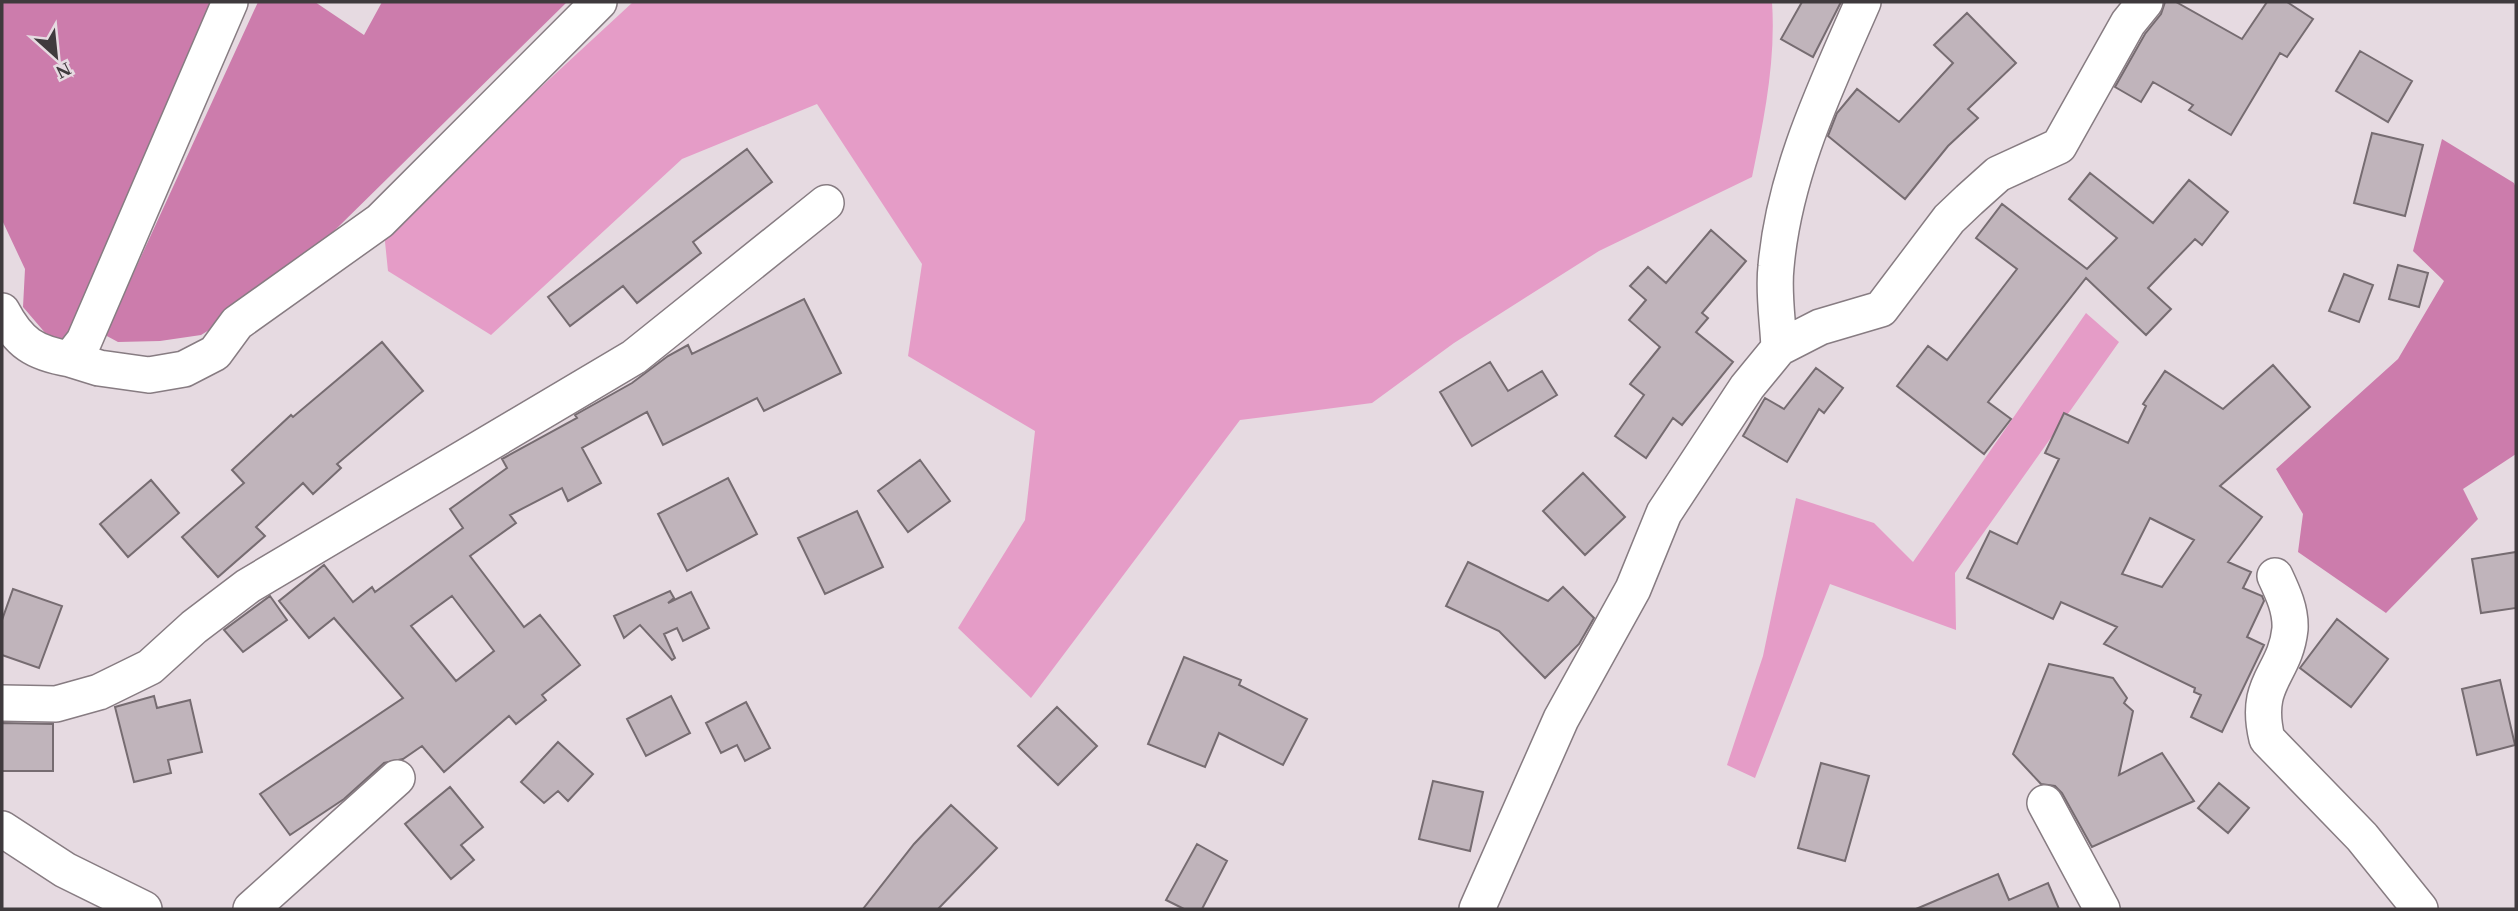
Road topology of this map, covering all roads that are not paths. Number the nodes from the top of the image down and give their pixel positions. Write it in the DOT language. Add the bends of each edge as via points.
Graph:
graph roads {
  1 [pos="230,2"];
  2 [pos="599,2"];
  3 [pos="1863,2"];
  4 [pos="2145,2"];
  5 [pos="825,202"];
  6 [pos="2,311"];
  7 [pos="1779,348"];
  8 [pos="70,359"];
  9 [pos="2275,576"];
  10 [pos="2,703"];
  11 [pos="397,778"];
  12 [pos="2045,803"];
  13 [pos="2,830"];
  14 [pos="144,909"];
  15 [pos="251,909"];
  16 [pos="1477,909"];
  17 [pos="2102,909"];
  18 [pos="2420,909"];
  1 -- 8 [label="street" via="84,341"];
  2 -- 8 [label="street" via="380,220 237,323 215,353 184,369 149,375"];
  3 -- 7 [label="street" via="1811,121 1788,196 1776,268"];
  4 -- 7 [label="street" via="2128,23 2059,146 1998,174 1969,200 1881,309 1820,327"];
  5 -- 10 [label="street" via="634,357 248,586 150,667 99,692 56,704"];
  6 -- 8 [label="street" via="12,331 40,354"];
  7 -- 16 [label="street" via="1747,387 1664,513 1633,589 1561,719"];
  9 -- 18 [label="street" via="2287,603 2290,627 2285,650 2264,691 2262,720 2267,739 2362,837"];
  11 -- 15 [label="street"];
  12 -- 17 [label="street"];
  13 -- 14 [label="street" via="65,870"];
}
